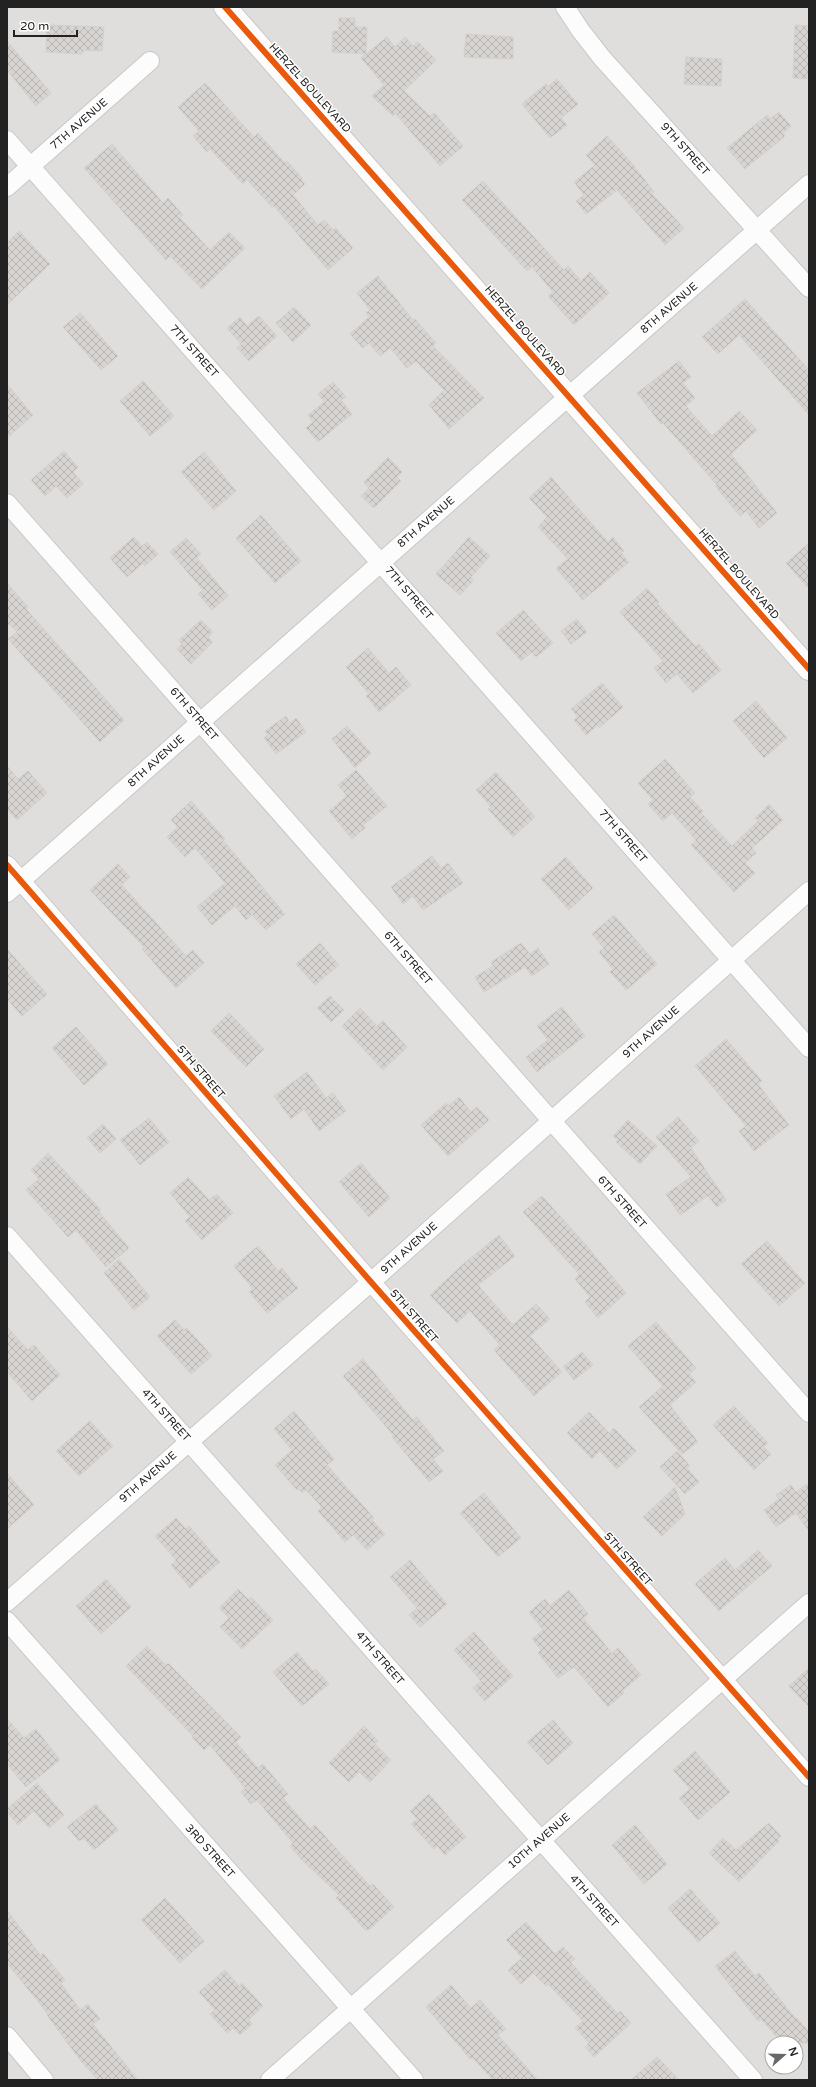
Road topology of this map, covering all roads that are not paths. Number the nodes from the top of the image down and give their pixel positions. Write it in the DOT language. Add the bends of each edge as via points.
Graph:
graph roads {
  1 [pos="225,7"];
  2 [pos="566,7"];
  3 [pos="150,61"];
  4 [pos="7,140"];
  5 [pos="30,167"];
  6 [pos="809,184"];
  7 [pos="7,187"];
  8 [pos="757,230"];
  9 [pos="809,288"];
  10 [pos="569,396"];
  11 [pos="7,503"];
  12 [pos="381,561"];
  13 [pos="809,669"];
  14 [pos="200,721"];
  15 [pos="7,865"];
  16 [pos="21,881"];
  17 [pos="809,891"];
  18 [pos="7,893"];
  19 [pos="731,960"];
  20 [pos="809,1048"];
  21 [pos="550,1121"];
  22 [pos="7,1236"];
  23 [pos="371,1282"];
  24 [pos="809,1413"];
  25 [pos="189,1441"];
  26 [pos="7,1602"];
  27 [pos="809,1604"];
  28 [pos="7,1621"];
  29 [pos="722,1681"];
  30 [pos="809,1777"];
  31 [pos="540,1840"];
  32 [pos="350,2008"];
  33 [pos="7,2036"];
  34 [pos="44,2080"];
  35 [pos="270,2080"];
  36 [pos="414,2080"];
  37 [pos="753,2080"];
  1 -- 10 [label="street, HERZEL BOULEVARD"];
  2 -- 8 [label="street, 9TH STREET" via="602,58"];
  3 -- 5 [label="street, 7TH AVENUE"];
  4 -- 5 [label="street, 7TH STREET"];
  5 -- 7 [label="street, 7TH AVENUE"];
  5 -- 12 [label="street, 7TH STREET"];
  6 -- 8 [label="street, 8TH AVENUE"];
  8 -- 9 [label="street, 9TH STREET"];
  8 -- 10 [label="street, 8TH AVENUE"];
  10 -- 12 [label="street, 8TH AVENUE"];
  10 -- 13 [label="street, HERZEL BOULEVARD"];
  11 -- 14 [label="street, 6TH STREET"];
  12 -- 14 [label="street, 8TH AVENUE"];
  12 -- 19 [label="street, 7TH STREET"];
  14 -- 16 [label="street, 8TH AVENUE"];
  14 -- 21 [label="street, 6TH STREET"];
  15 -- 16 [label="street, 5TH STREET"];
  16 -- 18 [label="street, 8TH AVENUE"];
  16 -- 23 [label="street, 5TH STREET"];
  17 -- 19 [label="street, 9TH AVENUE"];
  19 -- 20 [label="street, 7TH STREET"];
  19 -- 21 [label="street, 9TH AVENUE"];
  21 -- 23 [label="street, 9TH AVENUE"];
  21 -- 24 [label="street, 6TH STREET"];
  22 -- 25 [label="street, 4TH STREET"];
  23 -- 25 [label="street, 9TH AVENUE"];
  23 -- 29 [label="street, 5TH STREET"];
  25 -- 26 [label="street, 9TH AVENUE"];
  25 -- 31 [label="street, 4TH STREET"];
  27 -- 29 [label="street, 10TH AVENUE"];
  28 -- 32 [label="street, 3RD STREET"];
  29 -- 30 [label="street, 5TH STREET"];
  29 -- 31 [label="street, 10TH AVENUE"];
  31 -- 32 [label="street, 10TH AVENUE"];
  31 -- 37 [label="street, 4TH STREET"];
  32 -- 35 [label="street, 10TH AVENUE"];
  32 -- 36 [label="street, 3RD STREET"];
  33 -- 34 [label="street"];
}
